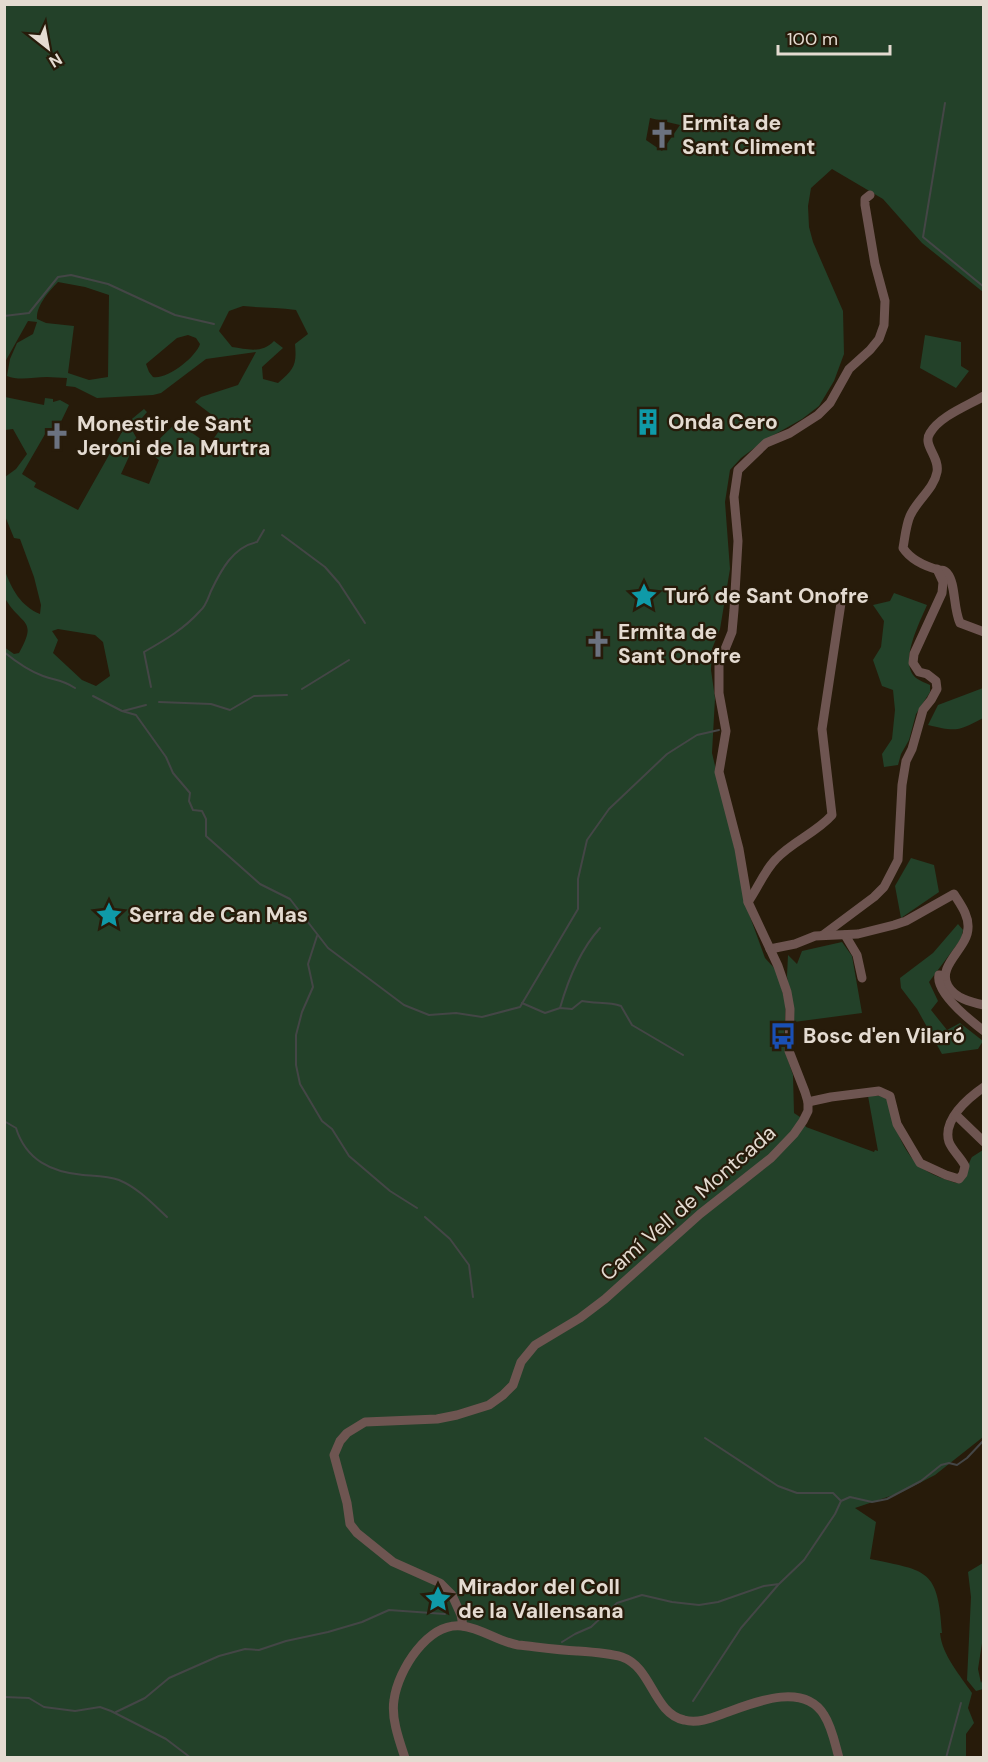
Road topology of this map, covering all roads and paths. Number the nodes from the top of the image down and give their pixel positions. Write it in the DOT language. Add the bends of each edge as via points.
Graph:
graph roads {
  1 [pos="870,195"];
  2 [pos="984,396"];
  3 [pos="937,569"];
  4 [pos="841,603"];
  5 [pos="984,632"];
  6 [pos="748,902"];
  7 [pos="823,935"];
  8 [pos="845,935"];
  9 [pos="770,949"];
  10 [pos="945,976"];
  11 [pos="862,978"];
  12 [pos="984,1005"];
  13 [pos="984,1031"];
  14 [pos="984,1087"];
  15 [pos="808,1102"];
  16 [pos="956,1114"];
  17 [pos="984,1142"];
  18 [pos="463,1626"];
  19 [pos="405,1758"];
  20 [pos="839,1758"];
  1 -- 6 [label="street" via="865,199 867,214 886,309 879,339 849,369 830,403 818,415 766,443 738,470 735,482 737,583 732,632 719,664 719,693 726,731 719,772"];
  2 -- 3 [label="street" via="948,416 929,434 938,470 910,515 903,548 915,561"];
  3 -- 5 [label="street" via="949,576 960,623"];
  3 -- 7 [label="street" via="943,582 942,593 913,663 919,672 936,681 937,689 923,710 906,761 898,860 874,897"];
  4 -- 6 [label="street" via="822,729 832,815 777,858"];
  6 -- 9 [label="street"];
  7 -- 8 [label="street"];
  7 -- 9 [label="street"];
  8 -- 10 [label="street" via="906,921 954,894 967,916 968,928 966,941 945,970"];
  8 -- 11 [label="street" via="857,955"];
  9 -- 15 [label="street" via="790,1009 789,1052"];
  10 -- 12 [label="street" via="951,991"];
  10 -- 13 [label="street" via="939,975 941,989"];
  14 -- 16 [label="street"];
  15 -- 16 [label="street" via="884,1092 890,1096 901,1133 920,1163 959,1179 964,1166 948,1133"];
  15 -- 18 [label="street, Camí Vell de Montcada" via="803,1121 771,1158 700,1214 604,1299 535,1345 521,1362 513,1385 503,1395 489,1405 458,1415 365,1422 340,1441 334,1455 350,1524 393,1562 440,1582 452,1595"];
  16 -- 17 [label="street"];
  18 -- 19 [label="street" via="447,1626 434,1633 403,1673 395,1694 394,1716"];
  18 -- 20 [label="street" via="514,1644 600,1653 628,1660 640,1670 668,1711 685,1721 712,1718 765,1698 808,1701 824,1715"];
}
